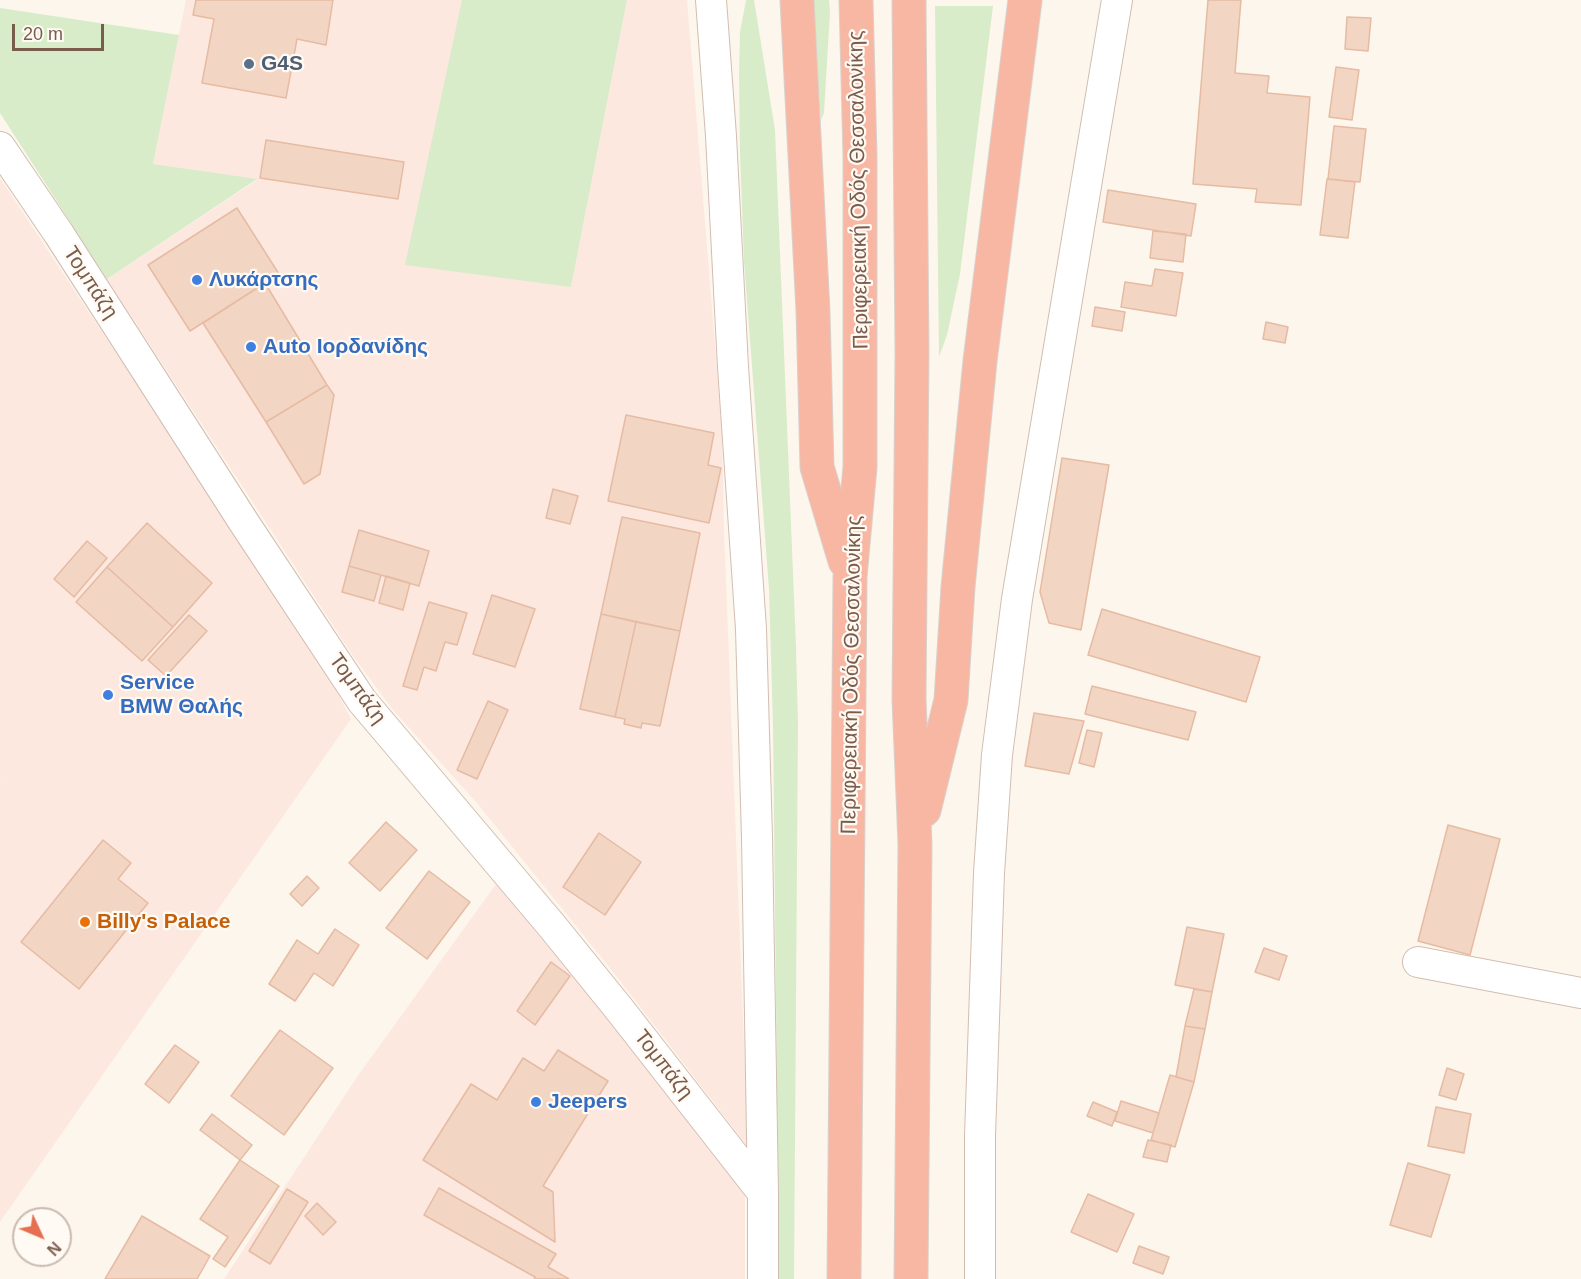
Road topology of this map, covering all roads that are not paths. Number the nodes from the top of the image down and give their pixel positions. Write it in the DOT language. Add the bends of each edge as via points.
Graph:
graph roads {
  1 [pos="711,0"];
  2 [pos="797,0"];
  3 [pos="856,0"];
  4 [pos="1117,0"];
  5 [pos="909,2"];
  6 [pos="1024,7"];
  7 [pos="0,147"];
  8 [pos="850,577"];
  9 [pos="915,844"];
  10 [pos="1418,962"];
  11 [pos="1581,993"];
  12 [pos="763,1193"];
  13 [pos="763,1279"];
  14 [pos="844,1279"];
  15 [pos="911,1279"];
  16 [pos="980,1279"];
  1 -- 12 [label="street" via="751,629"];
  2 -- 8 [label="highway" via="817,467"];
  3 -- 8 [label="highway, Περιφερειακή Οδός Θεσσαλονίκης" via="860,455"];
  4 -- 16 [label="street" via="1017,599 997,755 980,1136"];
  5 -- 9 [label="highway" via="909,700"];
  6 -- 9 [label="highway" via="977,384 951,700"];
  7 -- 12 [label="street, Τομπάζη" via="362,701 552,926"];
  8 -- 14 [label="highway, Περιφερειακή Οδός Θεσσαλονίκης"];
  9 -- 15 [label="highway"];
  10 -- 11 [label="street"];
  12 -- 13 [label="street"];
}
